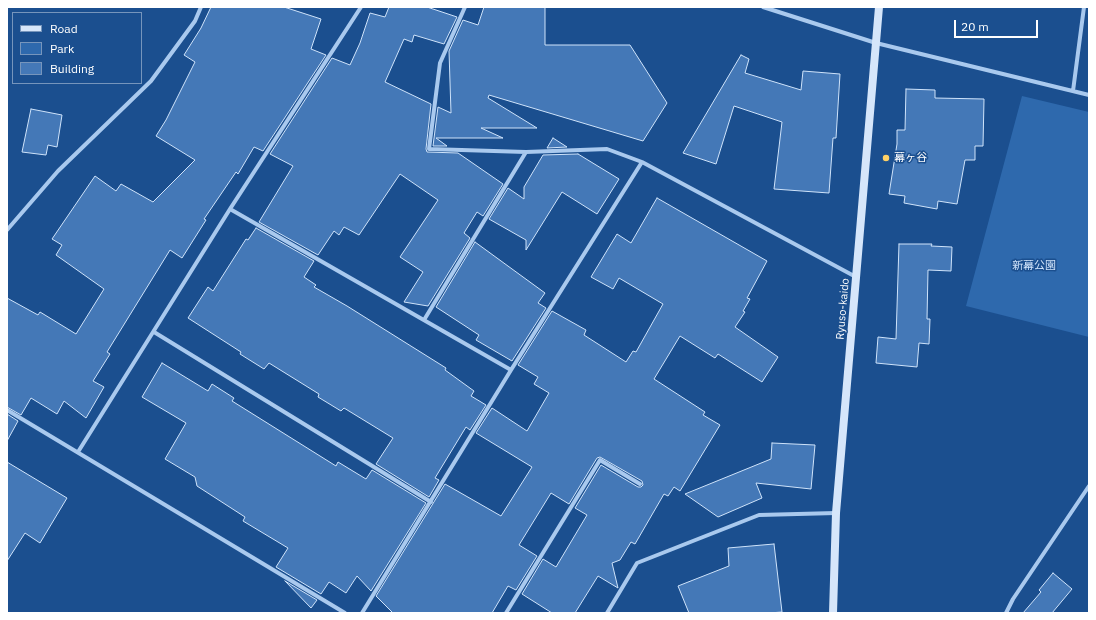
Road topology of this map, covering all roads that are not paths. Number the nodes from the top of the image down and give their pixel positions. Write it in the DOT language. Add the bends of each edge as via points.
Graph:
graph roads {
  1 [pos="200,7"];
  2 [pos="361,7"];
  3 [pos="465,7"];
  4 [pos="763,7"];
  5 [pos="880,7"];
  6 [pos="1084,7"];
  7 [pos="876,43"];
  8 [pos="1073,91"];
  9 [pos="1089,95"];
  10 [pos="526,152"];
  11 [pos="642,162"];
  12 [pos="230,209"];
  13 [pos="7,230"];
  14 [pos="856,277"];
  15 [pos="424,320"];
  16 [pos="154,332"];
  17 [pos="511,370"];
  18 [pos="7,410"];
  19 [pos="78,452"];
  20 [pos="640,484"];
  21 [pos="1089,486"];
  22 [pos="430,502"];
  23 [pos="836,513"];
  24 [pos="345,613"];
  25 [pos="362,613"];
  26 [pos="506,613"];
  27 [pos="607,613"];
  28 [pos="833,613"];
  29 [pos="1006,613"];
  1 -- 13 [label="street" via="194,21 151,82 58,171"];
  2 -- 12 [label="street"];
  3 -- 10 [label="street" via="440,63 429,149"];
  4 -- 7 [label="street"];
  5 -- 7 [label="main road, Ryuso-kaido"];
  6 -- 8 [label="street"];
  7 -- 8 [label="street"];
  7 -- 14 [label="main road, Ryuso-kaido"];
  8 -- 9 [label="street"];
  10 -- 11 [label="street" via="607,149"];
  10 -- 15 [label="street"];
  11 -- 14 [label="street"];
  11 -- 17 [label="street"];
  12 -- 15 [label="street"];
  12 -- 16 [label="street"];
  14 -- 23 [label="main road, Ryuso-kaido"];
  15 -- 17 [label="street"];
  16 -- 19 [label="street"];
  16 -- 22 [label="street"];
  17 -- 22 [label="street"];
  18 -- 19 [label="street"];
  19 -- 24 [label="street"];
  20 -- 26 [label="street" via="600,460"];
  21 -- 29 [label="street"];
  22 -- 25 [label="street"];
  23 -- 27 [label="street" via="759,515 637,563"];
  23 -- 28 [label="main road, Ryuso-kaido"];
}
